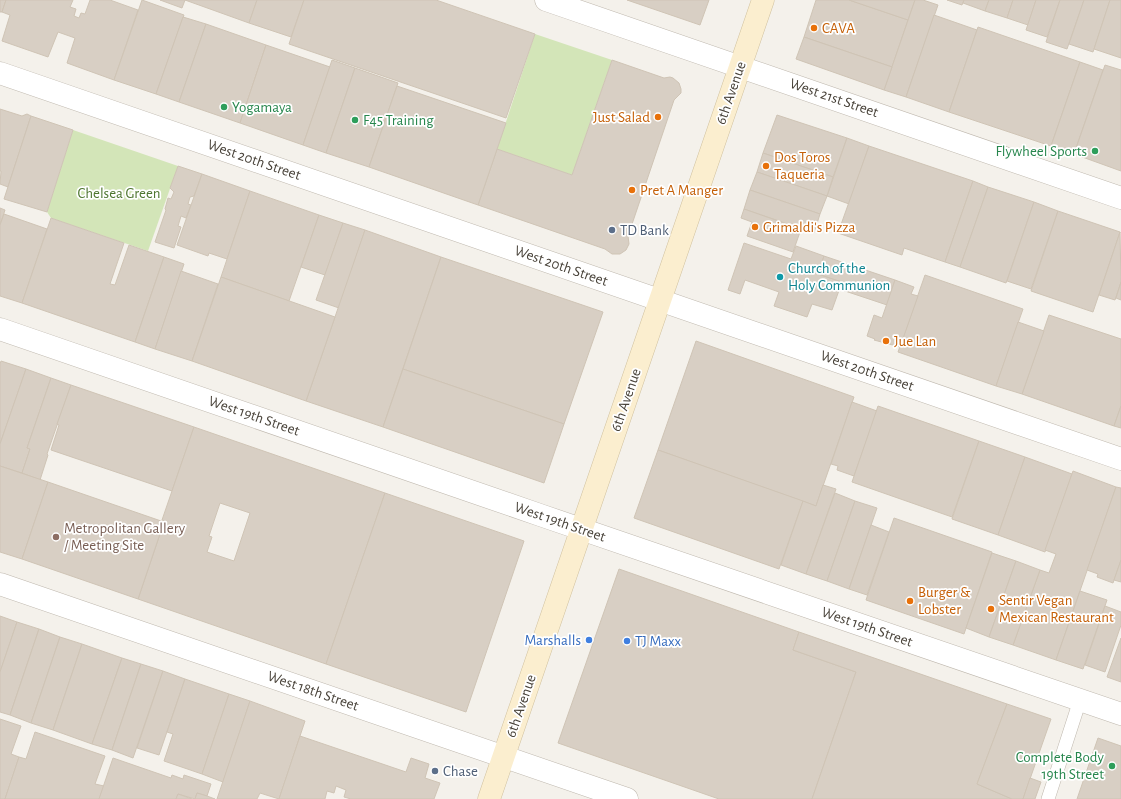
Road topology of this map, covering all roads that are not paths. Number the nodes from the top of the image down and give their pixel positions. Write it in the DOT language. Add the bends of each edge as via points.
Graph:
graph roads {
  1 [pos="546,0"];
  2 [pos="763,0"];
  3 [pos="740,66"];
  4 [pos="0,73"];
  5 [pos="1121,198"];
  6 [pos="660,300"];
  7 [pos="0,329"];
  8 [pos="1121,459"];
  9 [pos="582,529"];
  10 [pos="0,584"];
  11 [pos="1080,700"];
  12 [pos="1121,714"];
  13 [pos="503,757"];
  14 [pos="489,799"];
  15 [pos="627,799"];
  16 [pos="1048,799"];
  1 -- 3 [label="street, West 21st Street"];
  2 -- 3 [label="main road, 6th Avenue"];
  3 -- 5 [label="street, West 21st Street"];
  3 -- 6 [label="main road, 6th Avenue"];
  4 -- 6 [label="street, West 20th Street"];
  6 -- 8 [label="street, West 20th Street"];
  6 -- 9 [label="main road, 6th Avenue"];
  7 -- 9 [label="street, West 19th Street"];
  9 -- 11 [label="street, West 19th Street"];
  9 -- 13 [label="main road, 6th Avenue"];
  10 -- 13 [label="street, West 18th Street"];
  11 -- 12 [label="street, West 19th Street"];
  11 -- 16 [label="lane"];
  13 -- 14 [label="main road, 6th Avenue"];
  13 -- 15 [label="street, West 18th Street"];
}
